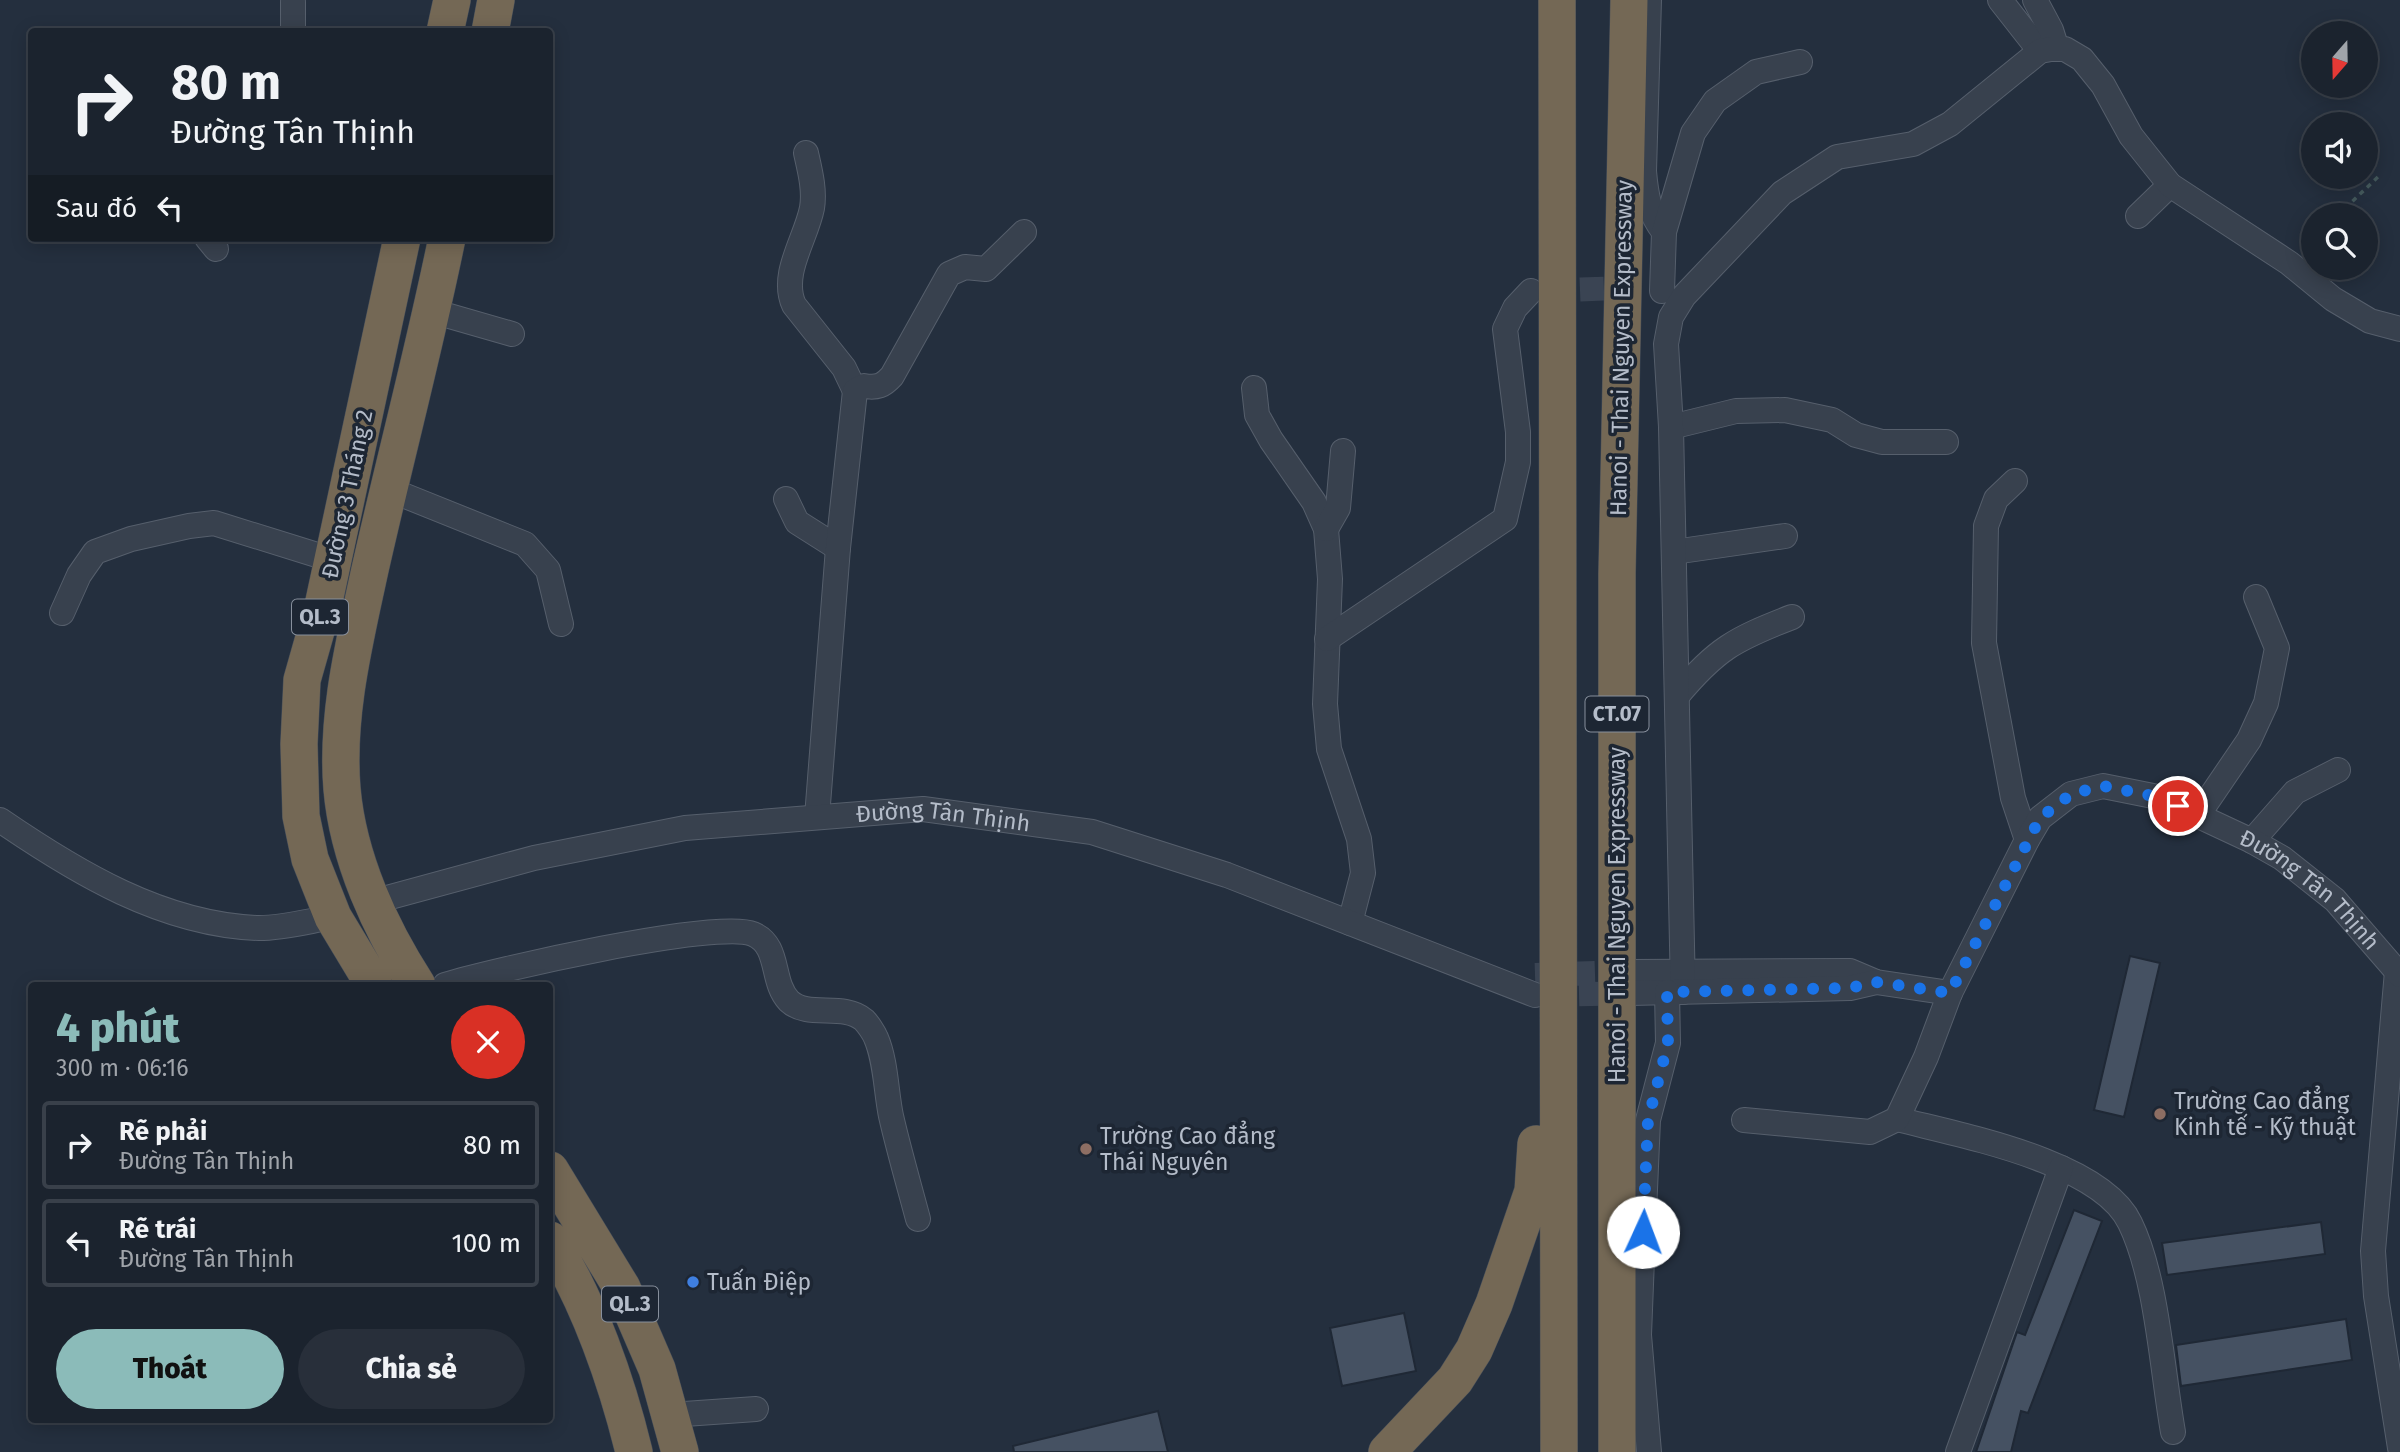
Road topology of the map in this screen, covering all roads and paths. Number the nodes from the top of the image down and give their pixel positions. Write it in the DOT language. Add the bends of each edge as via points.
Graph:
graph roads {
  1 [pos="452,0"];
  2 [pos="496,0"];
  3 [pos="1557,0"];
  4 [pos="1629,0"];
  5 [pos="1649,0"];
  6 [pos="2000,0"];
  7 [pos="2035,0"];
  8 [pos="293,2"];
  9 [pos="293,28"];
  10 [pos="446,28"];
  11 [pos="491,28"];
  12 [pos="2048,50"];
  13 [pos="1800,61"];
  14 [pos="806,153"];
  15 [pos="2379,176"];
  16 [pos="2169,185"];
  17 [pos="2351,203"];
  18 [pos="2138,216"];
  19 [pos="1024,232"];
  20 [pos="1664,232"];
  21 [pos="401,242"];
  22 [pos="446,242"];
  23 [pos="1531,291"];
  24 [pos="1663,291"];
  25 [pos="432,312"];
  26 [pos="2400,328"];
  27 [pos="512,334"];
  28 [pos="1254,388"];
  29 [pos="855,391"];
  30 [pos="1671,427"];
  31 [pos="1946,442"];
  32 [pos="1343,451"];
  33 [pos="2015,481"];
  34 [pos="388,489"];
  35 [pos="786,499"];
  36 [pos="1326,529"];
  37 [pos="1785,536"];
  38 [pos="838,548"];
  39 [pos="1674,552"];
  40 [pos="332,560"];
  41 [pos="1559,573"];
  42 [pos="2256,597"];
  43 [pos="323,606"];
  44 [pos="361,612"];
  45 [pos="62,613"];
  46 [pos="1792,617"];
  47 [pos="561,624"];
  48 [pos="1327,639"];
  49 [pos="1677,696"];
  50 [pos="2338,771"];
  51 [pos="2197,815"];
  52 [pos="817,817"];
  53 [pos="0,820"];
  54 [pos="2027,840"];
  55 [pos="2252,841"];
  56 [pos="372,902"];
  57 [pos="333,917"];
  58 [pos="1350,923"];
  59 [pos="2398,973"];
  60 [pos="372,982"];
  61 [pos="415,982"];
  62 [pos="455,982"];
  63 [pos="1631,982"];
  64 [pos="1535,985"];
  65 [pos="1678,985"];
  66 [pos="1950,993"];
  67 [pos="1897,1119"];
  68 [pos="1744,1120"];
  69 [pos="2061,1168"];
  70 [pos="553,1175"];
  71 [pos="918,1219"];
  72 [pos="553,1245"];
  73 [pos="756,1409"];
  74 [pos="670,1415"];
  75 [pos="2173,1432"];
  76 [pos="1618,1444"];
  77 [pos="2400,1448"];
  78 [pos="634,1452"];
  79 [pos="680,1452"];
  80 [pos="1387,1452"];
  81 [pos="1559,1452"];
  82 [pos="1649,1452"];
  83 [pos="1958,1452"];
  1 -- 10 [label="highway"];
  2 -- 11 [label="highway"];
  3 -- 41 [label="highway, CT.07"];
  4 -- 76 [label="highway, Hanoi - Thai Nguyen Expressway / CT.07" via="1617,574"];
  5 -- 20 [label="street" via="1644,172 1653,218"];
  6 -- 12 [label="street"];
  7 -- 12 [label="street" via="2051,30"];
  8 -- 9 [label="street"];
  12 -- 16 [label="street" via="2064,49 2082,59"];
  12 -- 24 [label="street" via="1950,124 1913,144 1837,157 1782,193"];
  13 -- 20 [label="street" via="1756,72 1715,101 1693,133"];
  14 -- 29 [label="street" via="812,210 789,293 844,368"];
  15 -- 17 [label="path"];
  16 -- 18 [label="street"];
  16 -- 26 [label="street" via="2288,263 2333,299 2370,321"];
  19 -- 29 [label="street" via="986,269 965,267 949,274 892,376 884,385"];
  20 -- 24 [label="street"];
  21 -- 40 [label="highway, Đường 3 Tháng 2 / QL.3"];
  22 -- 25 [label="highway, Đường 3 Tháng 2 / QL.3"];
  23 -- 48 [label="street" via="1515,308 1505,329 1518,432 1518,463 1505,519"];
  24 -- 30 [label="street" via="1671,317 1666,344"];
  25 -- 27 [label="street"];
  25 -- 34 [label="highway, Đường 3 Tháng 2 / QL.3"];
  28 -- 36 [label="street" via="1266,432 1314,502"];
  29 -- 38 [label="street"];
  30 -- 31 [label="street" via="1736,411 1785,410 1832,420 1856,435 1882,442"];
  30 -- 39 [label="street"];
  32 -- 36 [label="street" via="1338,508"];
  33 -- 54 [label="street" via="1996,499 1986,526 1984,643 2008,777"];
  34 -- 44 [label="highway, Đường 3 Tháng 2 / QL.3"];
  34 -- 47 [label="street" via="525,544 548,570"];
  35 -- 38 [label="street" via="797,522"];
  36 -- 48 [label="street" via="1330,579"];
  37 -- 39 [label="street"];
  38 -- 52 [label="street"];
  39 -- 49 [label="street"];
  40 -- 43 [label="highway, Đường 3 Tháng 2 / QL.3"];
  40 -- 45 [label="street" via="214,523 188,526 95,552"];
  41 -- 80 [label="highway" via="1541,837 1540,1095 1533,1191 1474,1350 1455,1380"];
  41 -- 81 [label="highway, CT.07"];
  42 -- 51 [label="street" via="2277,648 2266,703 2249,740"];
  43 -- 44 [label="highway"];
  43 -- 57 [label="highway, Đường 3 Tháng 2 / QL.3" via="302,680 300,768 310,859"];
  44 -- 56 [label="highway, Đường 3 Tháng 2 / QL.3" via="343,706 342,789 353,848"];
  46 -- 49 [label="street" via="1744,636 1706,662"];
  48 -- 58 [label="street" via="1329,749 1359,839 1363,873"];
  49 -- 65 [label="street"];
  50 -- 55 [label="street" via="2295,792"];
  51 -- 54 [label="street, Đường Tân Thịnh" via="2158,797 2103,786 2071,794 2040,818"];
  51 -- 55 [label="street, Đường Tân Thịnh"];
  52 -- 56 [label="street, Đường Tân Thịnh" via="685,828 534,858"];
  52 -- 58 [label="street, Đường Tân Thịnh" via="923,809 1091,832 1227,875"];
  53 -- 57 [label="street" via="113,887 177,914 261,928"];
  54 -- 66 [label="street, Đường Tân Thịnh"];
  55 -- 59 [label="street, Đường Tân Thịnh" via="2336,900"];
  56 -- 61 [label="highway, Đường 3 Tháng 2 / QL.3"];
  57 -- 60 [label="highway, Đường 3 Tháng 2 / QL.3"];
  58 -- 64 [label="street, Đường Tân Thịnh" via="1498,980"];
  59 -- 77 [label="street" via="2373,1251"];
  62 -- 71 [label="street" via="490,971 677,937 738,930 754,934 769,946 782,992 792,1004 842,1010 864,1020 876,1038"];
  63 -- 65 [label="street"];
  65 -- 66 [label="street" via="1850,971 1876,982"];
  65 -- 82 [label="street" via="1648,1120 1639,1335"];
  66 -- 67 [label="street, Đường Tân Thịnh"];
  67 -- 68 [label="street" via="1870,1132"];
  67 -- 69 [label="street" via="2016,1149"];
  69 -- 75 [label="street" via="2099,1188 2130,1221 2152,1292"];
  69 -- 83 [label="street"];
  70 -- 74 [label="highway, QL.3" via="622,1288 649,1345"];
  72 -- 78 [label="highway, QL.3" via="596,1332"];
  73 -- 74 [label="street"];
  74 -- 79 [label="highway, QL.3"];
}
